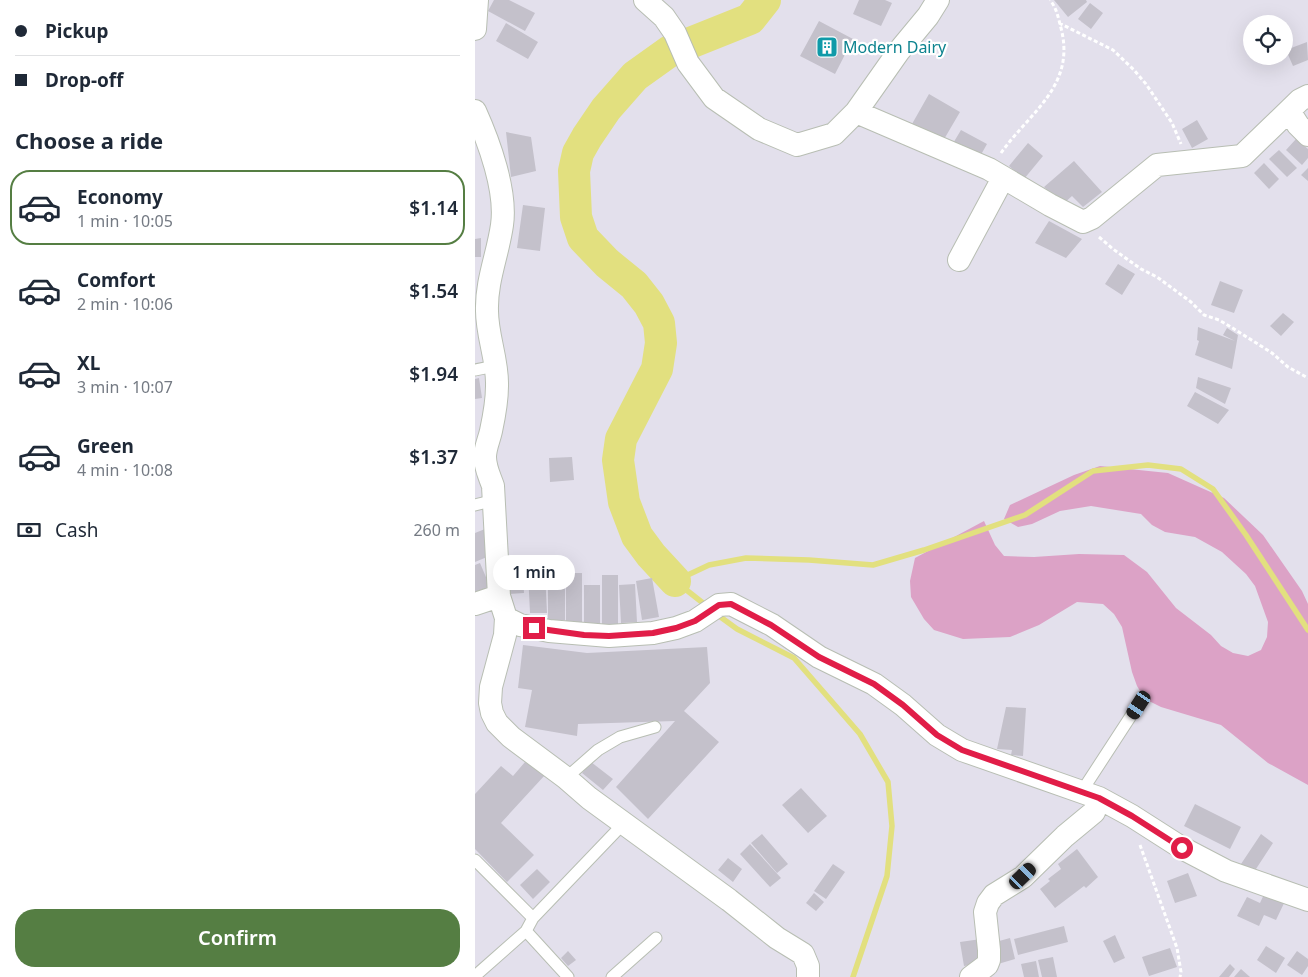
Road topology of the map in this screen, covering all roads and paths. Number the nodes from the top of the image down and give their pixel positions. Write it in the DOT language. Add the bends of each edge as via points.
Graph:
graph roads {
  1 [pos="477,0"];
  2 [pos="645,0"];
  3 [pos="938,0"];
  4 [pos="1050,0"];
  5 [pos="1059,23"];
  6 [pos="475,29"];
  7 [pos="1308,96"];
  8 [pos="475,111"];
  9 [pos="1289,111"];
  10 [pos="856,112"];
  11 [pos="1308,135"];
  12 [pos="1199,160"];
  13 [pos="996,174"];
  14 [pos="1083,222"];
  15 [pos="959,260"];
  16 [pos="485,368"];
  17 [pos="1308,378"];
  18 [pos="485,503"];
  19 [pos="499,596"];
  20 [pos="475,604"];
  21 [pos="506,618"];
  22 [pos="1139,705"];
  23 [pos="655,727"];
  24 [pos="566,778"];
  25 [pos="1091,795"];
  26 [pos="1132,816"];
  27 [pos="624,824"];
  28 [pos="475,860"];
  29 [pos="1308,900"];
  30 [pos="533,918"];
  31 [pos="526,931"];
  32 [pos="656,938"];
  33 [pos="475,976"];
  34 [pos="568,977"];
  35 [pos="611,977"];
  36 [pos="808,977"];
  37 [pos="971,977"];
  38 [pos="1182,977"];
  1 -- 6 [label="street"];
  2 -- 10 [label="street" via="664,17 688,63 714,98 759,129 797,145 834,134"];
  3 -- 10 [label="street"];
  4 -- 5 [label="path" via="1056,8"];
  5 -- 12 [label="path" via="1113,50 1134,70 1172,123 1184,149"];
  5 -- 13 [label="path" via="1065,43 1062,72 1031,119 1005,146"];
  7 -- 9 [label="street"];
  8 -- 16 [label="street" via="486,135 503,205 502,225 487,294"];
  9 -- 11 [label="street"];
  9 -- 12 [label="street" via="1242,156"];
  10 -- 13 [label="street"];
  12 -- 14 [label="street" via="1157,165"];
  13 -- 14 [label="street"];
  13 -- 15 [label="street"];
  14 -- 17 [label="path" via="1113,249 1157,277 1204,315 1231,327"];
  16 -- 18 [label="street" via="497,385 485,459 493,486"];
  18 -- 19 [label="street"];
  19 -- 20 [label="street"];
  19 -- 21 [label="street"];
  21 -- 24 [label="street" via="505,635 491,687 491,713 511,737"];
  21 -- 25 [label="street" via="519,626 609,636 676,628 695,621 719,605 731,604 771,625 819,657 874,684 937,735 962,750"];
  22 -- 25 [label="lane"];
  23 -- 24 [label="lane" via="620,737 598,750"];
  24 -- 27 [label="street"];
  25 -- 26 [label="street"];
  25 -- 37 [label="street" via="1094,812 988,903 985,912 989,960"];
  26 -- 29 [label="street" via="1226,871"];
  26 -- 38 [label="path" via="1134,833 1177,948"];
  27 -- 30 [label="lane"];
  27 -- 36 [label="street" via="803,954"];
  28 -- 30 [label="lane"];
  30 -- 31 [label="lane"];
  31 -- 33 [label="lane"];
  31 -- 34 [label="lane"];
  32 -- 35 [label="lane"];
}
